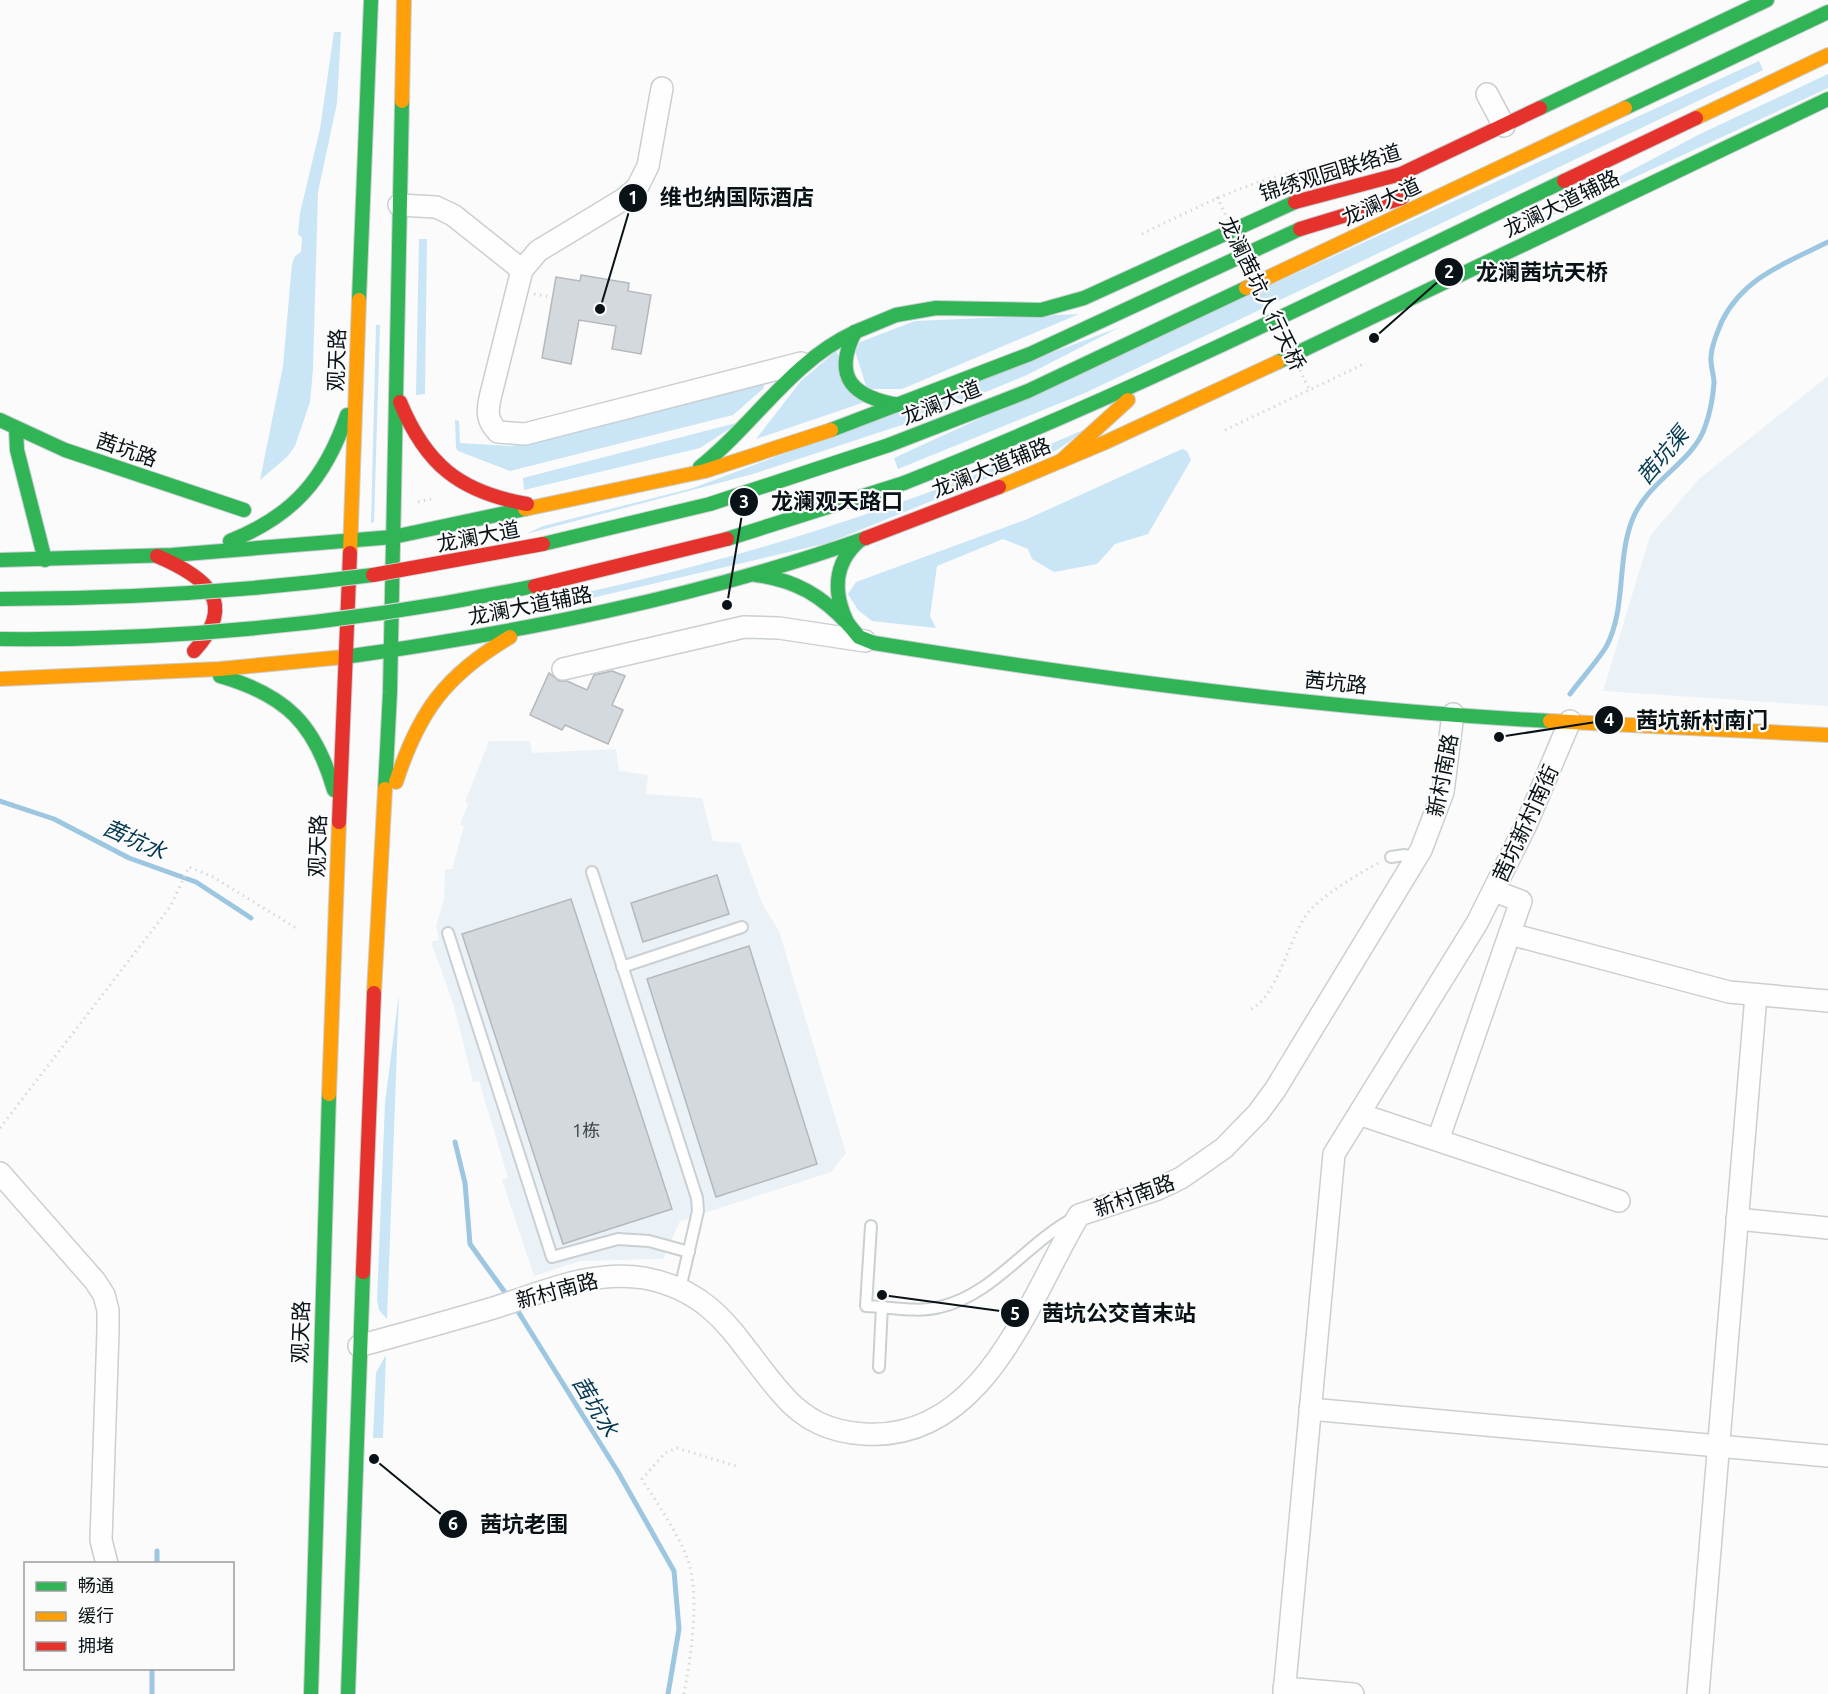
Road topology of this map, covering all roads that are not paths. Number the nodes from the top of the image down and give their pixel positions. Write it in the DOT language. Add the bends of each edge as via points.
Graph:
graph roads {
  1 [pos="371,0"];
  2 [pos="404,0"];
  3 [pos="1767,0"];
  4 [pos="1828,12"];
  5 [pos="1828,55"];
  6 [pos="662,88"];
  7 [pos="1487,94"];
  8 [pos="1828,99"];
  9 [pos="1504,126"];
  10 [pos="1482,177"];
  11 [pos="399,205"];
  12 [pos="522,270"];
  13 [pos="855,332"];
  14 [pos="807,362"];
  15 [pos="356,378"];
  16 [pos="1151,379"];
  17 [pos="397,394"];
  18 [pos="899,405"];
  19 [pos="0,420"];
  20 [pos="16,429"];
  21 [pos="1061,461"];
  22 [pos="691,474"];
  23 [pos="546,505"];
  24 [pos="244,510"];
  25 [pos="393,537"];
  26 [pos="350,541"];
  27 [pos="859,541"];
  28 [pos="172,555"];
  29 [pos="157,556"];
  30 [pos="0,560"];
  31 [pos="45,560"];
  32 [pos="739,578"];
  33 [pos="0,599"];
  34 [pos="532,603"];
  35 [pos="544,611"];
  36 [pos="574,618"];
  37 [pos="849,625"];
  38 [pos="536,626"];
  39 [pos="0,639"];
  40 [pos="874,643"];
  41 [pos="391,651"];
  42 [pos="346,657"];
  43 [pos="563,669"];
  44 [pos="188,672"];
  45 [pos="156,673"];
  46 [pos="0,679"];
  47 [pos="1453,714"];
  48 [pos="1570,721"];
  49 [pos="1828,735"];
  50 [pos="339,826"];
  51 [pos="382,840"];
  52 [pos="1391,856"];
  53 [pos="1416,859"];
  54 [pos="592,872"];
  55 [pos="1494,891"];
  56 [pos="742,927"];
  57 [pos="447,933"];
  58 [pos="1510,934"];
  59 [pos="622,967"];
  60 [pos="1756,994"];
  61 [pos="1828,1001"];
  62 [pos="1359,1114"];
  63 [pos="1438,1140"];
  64 [pos="0,1173"];
  65 [pos="1619,1201"];
  66 [pos="1079,1215"];
  67 [pos="1737,1219"];
  68 [pos="871,1226"];
  69 [pos="1828,1228"];
  70 [pos="688,1252"];
  71 [pos="680,1289"];
  72 [pos="882,1306"];
  73 [pos="358,1346"];
  74 [pos="879,1367"];
  75 [pos="1310,1409"];
  76 [pos="1718,1445"];
  77 [pos="1828,1456"];
  78 [pos="107,1562"];
  79 [pos="1284,1691"];
  80 [pos="311,1694"];
  81 [pos="348,1694"];
  82 [pos="1353,1694"];
  83 [pos="1698,1694"];
  1 -- 15 [label="main road, 观天路"];
  2 -- 11 [label="main road"];
  3 -- 9 [label="main road, 锦绣观园联络道"];
  4 -- 10 [label="main road, 龙澜大道"];
  5 -- 16 [label="main road"];
  6 -- 12 [label="street" via="648,166 637,188 538,251"];
  7 -- 9 [label="street"];
  8 -- 21 [label="main road, 龙澜大道辅路" via="1185,406"];
  9 -- 13 [label="main road, 锦绣观园联络道" via="1401,174 1277,208 1063,305 1019,310 936,308 896,315"];
  10 -- 18 [label="main road" via="1300,229 1030,354"];
  10 -- 33 [label="main road, 龙澜大道, bridge" via="1028,391 889,445 723,501 547,544 429,567 240,591"];
  11 -- 12 [label="street" via="435,207 453,215"];
  11 -- 17 [label="main road"];
  12 -- 14 [label="street" via="490,398 490,424 498,432 525,434"];
  13 -- 14 [label="main road, 锦绣观园联络道" via="831,343"];
  13 -- 18 [label="main road" via="843,361 848,381 870,399"];
  14 -- 22 [label="main road, 锦绣观园联络道" via="736,435"];
  15 -- 26 [label="main road, 观天路"];
  15 -- 28 [label="main road" via="336,443 319,474 295,504 251,534"];
  16 -- 21 [label="main road"];
  16 -- 39 [label="main road, bridge" via="1030,433 802,519 697,549 486,597 244,630"];
  17 -- 23 [label="main road" via="414,435 448,474 491,498"];
  17 -- 25 [label="main road"];
  18 -- 22 [label="main road"];
  19 -- 20 [label="main road, 茜坑路"];
  20 -- 24 [label="main road, 茜坑路" via="65,450"];
  20 -- 31 [label="main road" via="17,450"];
  21 -- 27 [label="main road, 龙澜大道辅路"];
  22 -- 23 [label="main road"];
  23 -- 25 [label="main road"];
  23 -- 34 [label="main road" via="523,527 513,546 519,587"];
  25 -- 26 [label="main road"];
  25 -- 41 [label="main road"];
  26 -- 28 [label="main road"];
  26 -- 42 [label="main road, 观天路"];
  27 -- 32 [label="main road, 龙澜大道辅路"];
  27 -- 37 [label="main road" via="841,561 838,577 839,603"];
  28 -- 29 [label="main road"];
  29 -- 31 [label="main road"];
  29 -- 45 [label="main road" via="201,579 211,591 216,615 207,639 177,663"];
  30 -- 31 [label="main road"];
  32 -- 36 [label="main road, 龙澜大道辅路"];
  32 -- 37 [label="main road, 茜坑路" via="769,577 797,583 820,596"];
  35 -- 36 [label="main road"];
  36 -- 38 [label="main road, 龙澜大道辅路"];
  37 -- 40 [label="main road, 茜坑路" via="860,637"];
  38 -- 41 [label="main road, 龙澜大道辅路"];
  38 -- 51 [label="main road" via="472,660 429,703 402,762"];
  40 -- 43 [label="street" via="779,628 744,627"];
  40 -- 47 [label="main road, 茜坑路" via="1040,670"];
  41 -- 42 [label="main road, 龙澜大道辅路"];
  41 -- 51 [label="main road"];
  42 -- 44 [label="main road, 龙澜大道辅路"];
  42 -- 50 [label="main road, 观天路"];
  44 -- 45 [label="main road, 龙澜大道辅路"];
  44 -- 50 [label="main road" via="214,674 255,686 286,703 299,716 328,768"];
  45 -- 46 [label="main road, 龙澜大道辅路"];
  47 -- 48 [label="main road, 茜坑路"];
  47 -- 53 [label="street, 新村南路" via="1443,792 1435,821"];
  48 -- 49 [label="main road, 茜坑路"];
  48 -- 55 [label="street, 茜坑新村南街" via="1527,825"];
  50 -- 80 [label="main road, 观天路"];
  51 -- 73 [label="main road"];
  52 -- 53 [label="lane"];
  53 -- 66 [label="street, 新村南路" via="1275,1090 1239,1134 1181,1178"];
  54 -- 59 [label="lane"];
  55 -- 58 [label="street" via="1521,901"];
  55 -- 62 [label="street, 茜坑新村南街"];
  56 -- 59 [label="lane"];
  57 -- 70 [label="lane" via="552,1257 618,1239 649,1241"];
  58 -- 60 [label="street" via="1729,992"];
  58 -- 63 [label="street"];
  59 -- 70 [label="lane" via="697,1198"];
  60 -- 61 [label="street"];
  60 -- 67 [label="street"];
  62 -- 63 [label="street"];
  62 -- 75 [label="street, 茜坑新村南街" via="1334,1154"];
  63 -- 65 [label="street"];
  64 -- 78 [label="street" via="104,1295 108,1330 101,1540"];
  66 -- 71 [label="street, 新村南路" via="986,1377 947,1412 908,1430 887,1434 848,1433 811,1421 781,1394 728,1323 698,1297"];
  66 -- 72 [label="lane" via="1053,1228 992,1279 957,1301 930,1309"];
  67 -- 69 [label="street"];
  67 -- 76 [label="street"];
  68 -- 72 [label="lane" via="867,1306"];
  70 -- 71 [label="lane"];
  71 -- 73 [label="street, 新村南路" via="645,1278 593,1278"];
  72 -- 74 [label="lane"];
  73 -- 81 [label="main road"];
  75 -- 76 [label="street"];
  75 -- 79 [label="street, 茜坑新村南街"];
  76 -- 77 [label="street"];
  76 -- 83 [label="street"];
  79 -- 82 [label="street"];
}
